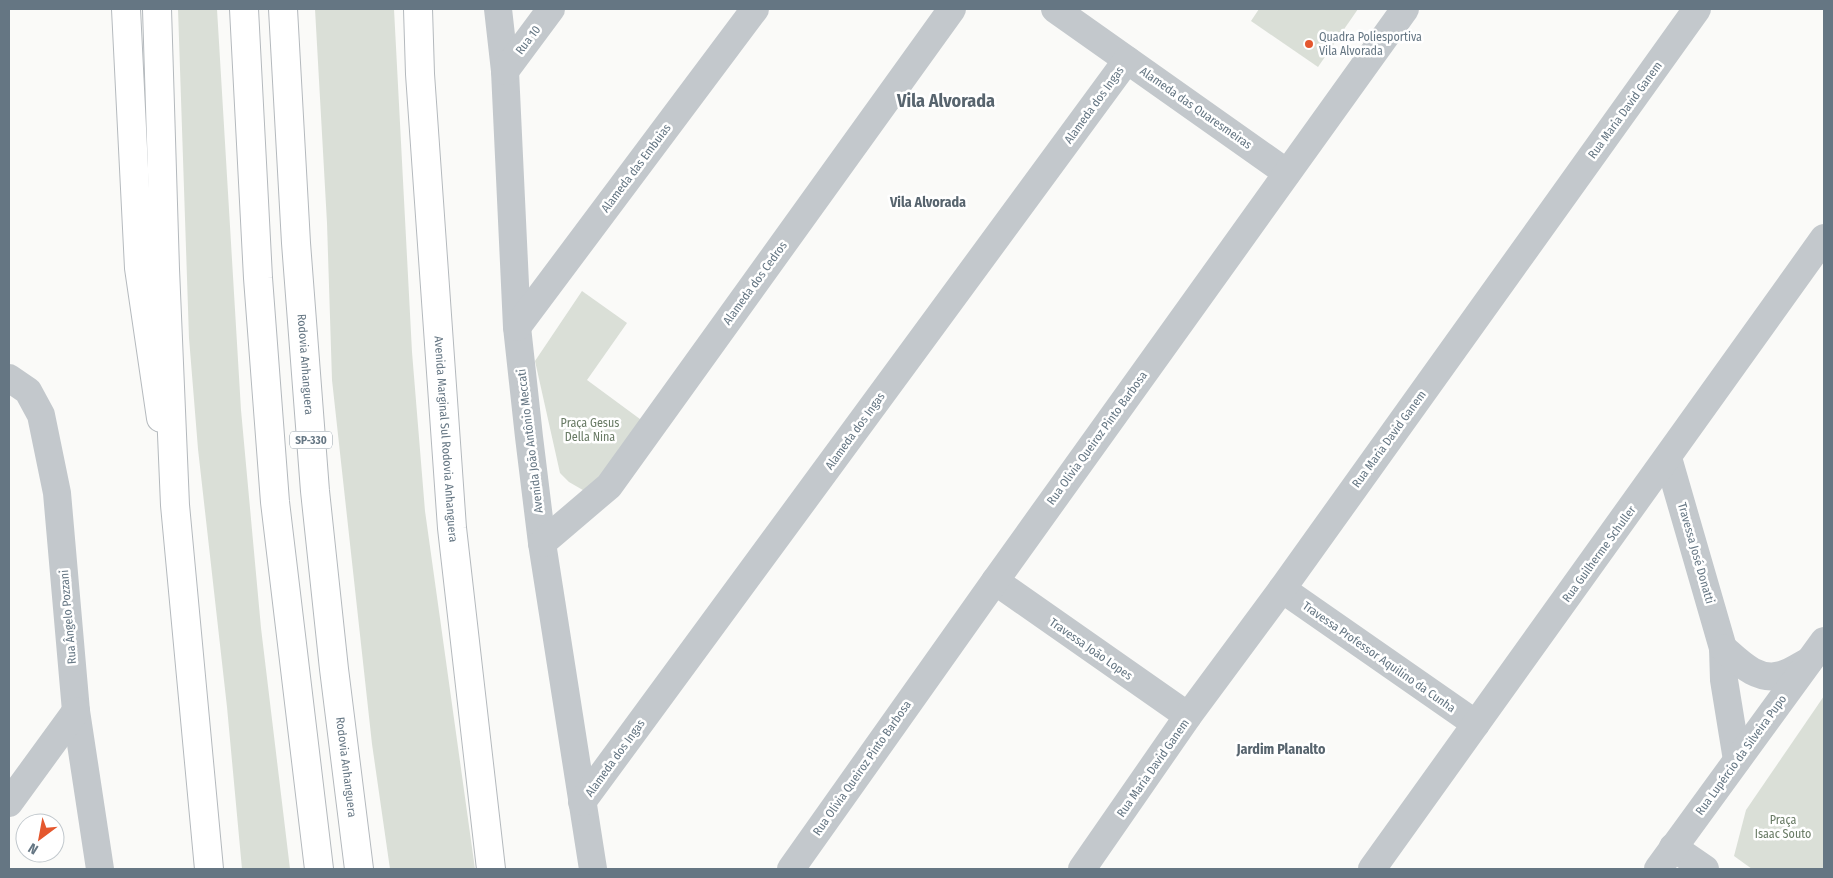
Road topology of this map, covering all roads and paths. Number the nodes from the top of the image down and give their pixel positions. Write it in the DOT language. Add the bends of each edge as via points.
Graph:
graph roads {
  1 [pos="113,9"];
  2 [pos="126,9"];
  3 [pos="157,9"];
  4 [pos="244,9"];
  5 [pos="283,9"];
  6 [pos="418,9"];
  7 [pos="498,9"];
  8 [pos="551,9"];
  9 [pos="755,9"];
  10 [pos="952,9"];
  11 [pos="1055,9"];
  12 [pos="1405,9"];
  13 [pos="1697,9"];
  14 [pos="1127,60"];
  15 [pos="504,71"];
  16 [pos="129,75"];
  17 [pos="1287,174"];
  18 [pos="1824,238"];
  19 [pos="517,327"];
  20 [pos="9,378"];
  21 [pos="1668,458"];
  22 [pos="175,505"];
  23 [pos="542,543"];
  24 [pos="995,581"];
  25 [pos="1282,589"];
  26 [pos="1723,648"];
  27 [pos="1817,651"];
  28 [pos="76,711"];
  29 [pos="1188,716"];
  30 [pos="1476,724"];
  31 [pos="1737,760"];
  32 [pos="582,802"];
  33 [pos="9,803"];
  34 [pos="1673,847"];
  35 [pos="100,869"];
  36 [pos="209,869"];
  37 [pos="319,869"];
  38 [pos="359,869"];
  39 [pos="491,869"];
  40 [pos="593,869"];
  41 [pos="791,869"];
  42 [pos="1082,869"];
  43 [pos="1372,869"];
  44 [pos="1658,869"];
  45 [pos="1705,869"];
  1 -- 16 [label="street"];
  2 -- 16 [label="main road"];
  3 -- 22 [label="main road"];
  4 -- 37 [label="main road, SP-330" via="258,278 275,502"];
  5 -- 38 [label="main road, Rodovia Anhanguera / SP-330" via="296,243 315,491"];
  6 -- 39 [label="main road, Avenida Marginal Sul Rodovia Anhanguera" via="452,528"];
  7 -- 15 [label="street, Avenida João Antônio Meccati"];
  8 -- 15 [label="street, Rua 10"];
  9 -- 19 [label="street, Alameda das Embuias"];
  10 -- 23 [label="street, Alameda dos Cedros" via="610,486"];
  11 -- 14 [label="street, Alameda das Quaresmeiras"];
  12 -- 17 [label="street, Rua Olivia Queiroz Pinto Barbosa"];
  13 -- 25 [label="street, Rua Maria David Ganem"];
  14 -- 17 [label="street, Alameda das Quaresmeiras"];
  14 -- 32 [label="street, Alameda dos Ingas"];
  15 -- 19 [label="street, Avenida João Antônio Meccati"];
  16 -- 22 [label="main road" via="139,268"];
  17 -- 24 [label="street, Rua Olivia Queiroz Pinto Barbosa"];
  18 -- 21 [label="street, Rua Guilherme Schuller"];
  19 -- 23 [label="street, Avenida João Antônio Meccati"];
  20 -- 28 [label="street, Rua Ângelo Pozzani" via="28,391 41,415 57,493"];
  21 -- 26 [label="street, Travessa José Donatti"];
  21 -- 30 [label="street, Rua Guilherme Schuller"];
  22 -- 36 [label="main road"];
  23 -- 32 [label="street, Avenida João Antônio Meccati"];
  24 -- 29 [label="street, Travessa João Lopes"];
  24 -- 41 [label="street, Rua Olivia Queiroz Pinto Barbosa"];
  25 -- 29 [label="street, Rua Maria David Ganem"];
  25 -- 30 [label="street, Travessa Professor Aquilino da Cunha"];
  26 -- 27 [label="street" via="1746,668 1762,676 1780,676"];
  26 -- 31 [label="street, Travessa José Donatti" via="1724,680"];
  27 -- 31 [label="street, Rua Lupércio da Silveira Pupo"];
  28 -- 33 [label="street"];
  28 -- 35 [label="street, Rua Ângelo Pozzani"];
  29 -- 42 [label="street, Rua Maria David Ganem"];
  30 -- 43 [label="street, Rua Guilherme Schuller"];
  31 -- 34 [label="street, Rua Lupércio da Silveira Pupo"];
  32 -- 40 [label="street, Avenida João Antônio Meccati"];
  34 -- 44 [label="street, Rua Lupércio da Silveira Pupo"];
  34 -- 45 [label="street"];
}
